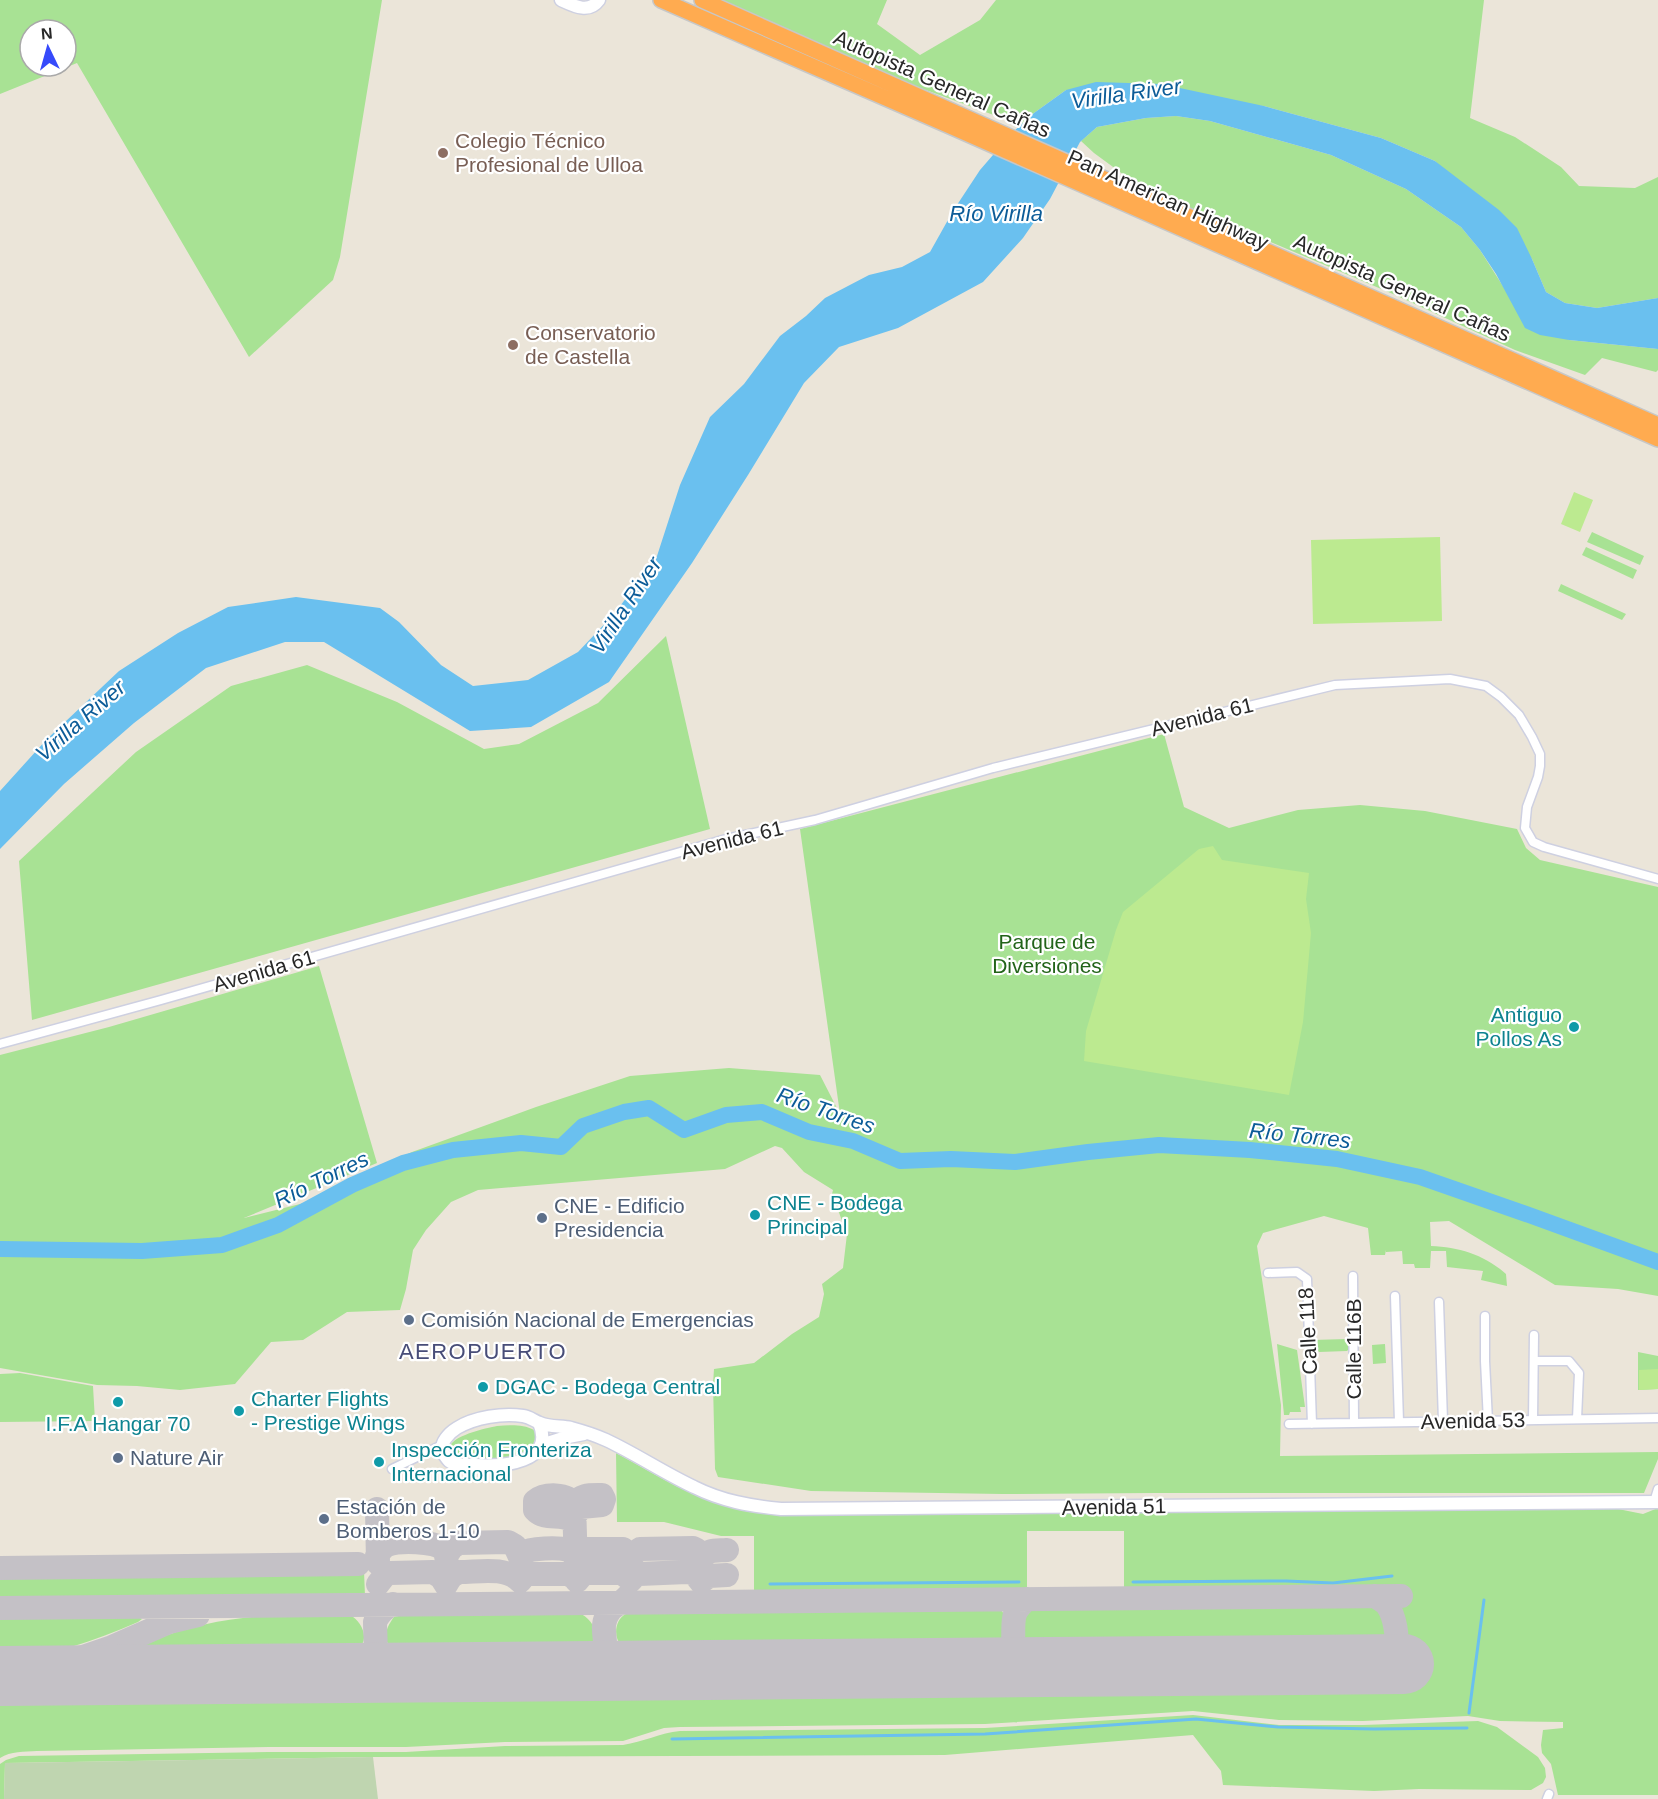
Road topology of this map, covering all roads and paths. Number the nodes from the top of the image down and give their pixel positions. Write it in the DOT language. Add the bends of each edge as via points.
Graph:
graph roads {
  1 [pos="561,0"];
  2 [pos="599,0"];
  3 [pos="661,0"];
  4 [pos="702,0"];
  5 [pos="955,120"];
  6 [pos="1148,206"];
  7 [pos="1658,425"];
  8 [pos="1658,439"];
  9 [pos="1658,879"];
  10 [pos="0,1044"];
  11 [pos="1268,1273"];
  12 [pos="1353,1276"];
  13 [pos="1395,1296"];
  14 [pos="1439,1302"];
  15 [pos="1485,1316"];
  16 [pos="1534,1335"];
  17 [pos="1535,1361"];
  18 [pos="1658,1418"];
  19 [pos="1577,1419"];
  20 [pos="1533,1420"];
  21 [pos="1443,1421"];
  22 [pos="1488,1421"];
  23 [pos="1399,1422"];
  24 [pos="539,1423"];
  25 [pos="1354,1423"];
  26 [pos="1289,1424"];
  27 [pos="1312,1424"];
  28 [pos="586,1433"];
  29 [pos="442,1445"];
  30 [pos="542,1445"];
  31 [pos="392,1469"];
  32 [pos="1658,1489"];
  33 [pos="1656,1502"];
  1 -- 2 [label="main road" via="586,8"];
  3 -- 5 [label="highway"];
  4 -- 5 [label="highway, Autopista General Cañas"];
  5 -- 6 [label="highway, Autopista General Cañas"];
  6 -- 7 [label="highway, Autopista General Cañas"];
  6 -- 8 [label="highway, Pan American Highway"];
  9 -- 10 [label="street, Avenida 61" via="1533,842 1525,828 1540,754 1519,715 1486,686 1450,678 1335,685 1016,762 815,820 726,839"];
  11 -- 27 [label="street, Calle 118" via="1297,1272 1307,1280"];
  12 -- 25 [label="street, Calle 116B"];
  13 -- 23 [label="street"];
  14 -- 21 [label="street"];
  15 -- 22 [label="street"];
  16 -- 17 [label="street"];
  17 -- 19 [label="street" via="1569,1361 1579,1373"];
  17 -- 20 [label="street"];
  18 -- 19 [label="street, Avenida 53"];
  19 -- 20 [label="street, Avenida 53"];
  20 -- 22 [label="street, Avenida 53"];
  21 -- 22 [label="street, Avenida 53"];
  21 -- 23 [label="street, Avenida 53"];
  23 -- 25 [label="street, Avenida 53"];
  24 -- 28 [label="main road, Avenida 51"];
  24 -- 29 [label="main road, Avenida 51" via="524,1416 484,1418 456,1428"];
  24 -- 30 [label="main road"];
  25 -- 27 [label="street, Avenida 53"];
  26 -- 27 [label="street, Avenida 53"];
  28 -- 30 [label="main road"];
  28 -- 33 [label="main road, Avenida 51" via="694,1488 737,1503 781,1509"];
  29 -- 30 [label="main road" via="449,1461 484,1466 523,1460"];
  29 -- 31 [label="street, Avenida 51"];
  32 -- 33 [label="street"];
}
